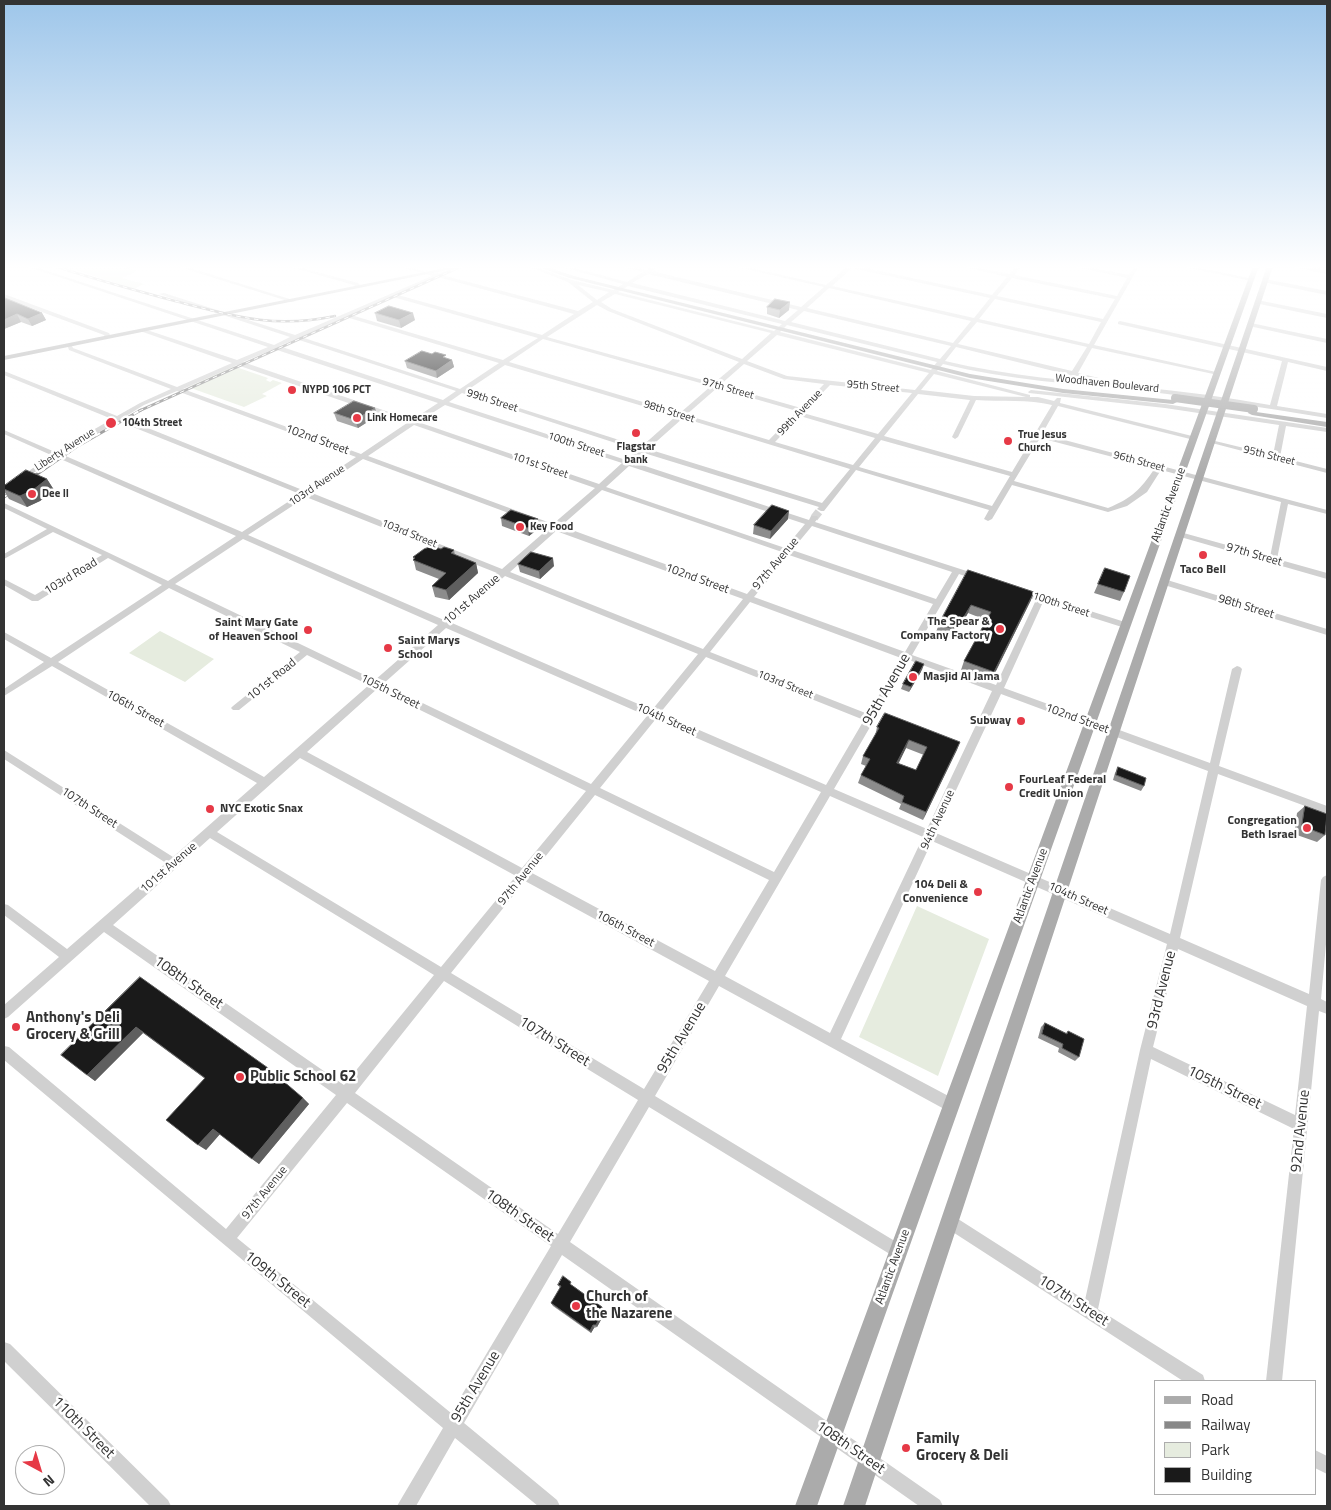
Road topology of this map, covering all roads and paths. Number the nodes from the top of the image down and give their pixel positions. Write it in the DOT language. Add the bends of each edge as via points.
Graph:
graph roads {
  1 [pos="161,336"];
  2 [pos="245,336"];
  3 [pos="416,336"];
  4 [pos="677,336"];
  5 [pos="771,336"];
  6 [pos="808,336"];
  7 [pos="813,336"];
  8 [pos="816,336"];
  9 [pos="918,336"];
  10 [pos="961,336"];
  11 [pos="1048,336"];
  12 [pos="1095,336"];
  13 [pos="1177,336"];
  14 [pos="1229,336"];
  15 [pos="1247,336"];
  16 [pos="1305,336"];
  17 [pos="108,337"];
  18 [pos="295,337"];
  19 [pos="543,337"];
  20 [pos="1327,341"];
  21 [pos="69,345"];
  22 [pos="954,345"];
  23 [pos="275,346"];
  24 [pos="1090,346"];
  25 [pos="1225,347"];
  26 [pos="868,351"];
  27 [pos="1243,351"];
  28 [pos="4,358"];
  29 [pos="880,359"];
  30 [pos="1285,360"];
  31 [pos="236,362"];
  32 [pos="742,362"];
  33 [pos="504,363"];
  34 [pos="937,366"];
  35 [pos="1327,369"];
  36 [pos="4,373"];
  37 [pos="1074,373"];
  38 [pos="1216,374"];
  39 [pos="828,383"];
  40 [pos="1070,383"];
  41 [pos="716,385"];
  42 [pos="176,388"];
  43 [pos="998,388"];
  44 [pos="1140,389"];
  45 [pos="461,391"];
  46 [pos="918,391"];
  47 [pos="1067,396"];
  48 [pos="1207,397"];
  49 [pos="974,398"];
  50 [pos="1038,399"];
  51 [pos="1225,399"];
  52 [pos="444,402"];
  53 [pos="1055,404"];
  54 [pos="1273,406"];
  55 [pos="1202,411"];
  56 [pos="1253,411"];
  57 [pos="800,412"];
  58 [pos="1220,413"];
  59 [pos="681,416"];
  60 [pos="1327,416"];
  61 [pos="115,418"];
  62 [pos="1327,421"];
  63 [pos="413,423"];
  64 [pos="1283,423"];
  65 [pos="1327,425"];
  66 [pos="1327,430"];
  67 [pos="4,432"];
  68 [pos="1037,435"];
  69 [pos="879,437"];
  70 [pos="955,437"];
  71 [pos="1194,438"];
  72 [pos="771,442"];
  73 [pos="1211,442"];
  74 [pos="643,450"];
  75 [pos="55,455"];
  76 [pos="362,456"];
  77 [pos="1276,458"];
  78 [pos="628,462"];
  79 [pos="854,467"];
  80 [pos="1159,468"];
  81 [pos="1327,471"];
  82 [pos="1181,473"];
  83 [pos="1011,478"];
  84 [pos="1200,478"];
  85 [pos="600,487"];
  86 [pos="4,492"];
  87 [pos="306,494"];
  88 [pos="1285,501"];
  89 [pos="4,506"];
  90 [pos="993,509"];
  91 [pos="1108,510"];
  92 [pos="1327,512"];
  93 [pos="988,519"];
  94 [pos="813,520"];
  95 [pos="555,527"];
  96 [pos="53,529"];
  97 [pos="1180,534"];
  98 [pos="243,536"];
  99 [pos="788,551"];
  100 [pos="108,555"];
  101 [pos="4,557"];
  102 [pos="1272,560"];
  103 [pos="957,570"];
  104 [pos="504,572"];
  105 [pos="1327,576"];
  106 [pos="985,580"];
  107 [pos="4,582"];
  108 [pos="1164,582"];
  109 [pos="168,584"];
  110 [pos="1013,589"];
  111 [pos="748,598"];
  112 [pos="1041,598"];
  113 [pos="938,603"];
  114 [pos="446,624"];
  115 [pos="1125,625"];
  116 [pos="1327,632"];
  117 [pos="4,635"];
  118 [pos="307,651"];
  119 [pos="704,652"];
  120 [pos="906,657"];
  121 [pos="51,662"];
  122 [pos="1237,669"];
  123 [pos="376,685"];
  124 [pos="998,691"];
  125 [pos="4,693"];
  126 [pos="236,708"];
  127 [pos="653,714"];
  128 [pos="870,718"];
  129 [pos="1090,723"];
  130 [pos="1114,732"];
  131 [pos="299,753"];
  132 [pos="4,754"];
  133 [pos="1213,768"];
  134 [pos="266,782"];
  135 [pos="592,789"];
  136 [pos="828,790"];
  137 [pos="1327,810"];
  138 [pos="209,832"];
  139 [pos="931,836"];
  140 [pos="174,863"];
  141 [pos="525,875"];
  142 [pos="776,878"];
  143 [pos="1033,879"];
  144 [pos="1327,880"];
  145 [pos="1060,892"];
  146 [pos="4,909"];
  147 [pos="104,925"];
  148 [pos="1174,941"];
  149 [pos="68,956"];
  150 [pos="443,974"];
  151 [pos="717,978"];
  152 [pos="1321,1005"];
  153 [pos="4,1013"];
  154 [pos="833,1041"];
  155 [pos="1146,1050"];
  156 [pos="4,1052"];
  157 [pos="346,1094"];
  158 [pos="646,1099"];
  159 [pos="951,1105"];
  160 [pos="1301,1125"];
  161 [pos="950,1222"];
  162 [pos="227,1239"];
  163 [pos="560,1244"];
  164 [pos="898,1251"];
  165 [pos="1090,1312"];
  166 [pos="4,1350"];
  167 [pos="1195,1380"];
  168 [pos="1274,1380"];
  169 [pos="454,1425"];
  170 [pos="832,1436"];
  171 [pos="1316,1459"];
  172 [pos="869,1462"];
  173 [pos="1327,1466"];
  174 [pos="162,1506"];
  175 [pos="406,1506"];
  176 [pos="551,1506"];
  177 [pos="806,1506"];
  178 [pos="854,1506"];
  179 [pos="934,1506"];
  1 -- 31 [label="street, 101st Street"];
  2 -- 23 [label="street, 100th Street"];
  3 -- 33 [label="street, 98th Street"];
  4 -- 32 [label="street, 95th Street"];
  5 -- 32 [label="street, 101st Avenue"];
  6 -- 29 [label="street, Woodhaven Boulevard"];
  7 -- 26 [label="main road, Woodhaven Boulevard"];
  8 -- 34 [label="main road, Woodhaven Boulevard"];
  9 -- 22 [label="street"];
  10 -- 22 [label="street"];
  11 -- 24 [label="street"];
  12 -- 24 [label="street"];
  13 -- 25 [label="street"];
  14 -- 25 [label="main road, Atlantic Avenue"];
  15 -- 27 [label="main road, Atlantic Avenue"];
  16 -- 20 [label="street"];
  17 -- 21 [label="main road"];
  18 -- 23 [label="street, Liberty Avenue"];
  18 -- 45 [label="street, 99th Street"];
  19 -- 33 [label="street, 103rd Avenue"];
  19 -- 41 [label="street, 97th Street"];
  21 -- 28 [label="main road"];
  21 -- 42 [label="street, 102nd Street" via="71,349"];
  22 -- 34 [label="street"];
  22 -- 37 [label="street"];
  23 -- 31 [label="street, Liberty Avenue"];
  23 -- 52 [label="street, 100th Street"];
  24 -- 37 [label="street"];
  24 -- 38 [label="street"];
  25 -- 27 [label="street"];
  25 -- 38 [label="main road, Atlantic Avenue"];
  26 -- 29 [label="main road"];
  26 -- 34 [label="main road, Woodhaven Boulevard"];
  27 -- 30 [label="street"];
  27 -- 51 [label="main road, Atlantic Avenue"];
  29 -- 34 [label="street, Woodhaven Boulevard"];
  30 -- 35 [label="street"];
  30 -- 54 [label="street"];
  31 -- 42 [label="street, Liberty Avenue"];
  31 -- 63 [label="street, 101st Street"];
  32 -- 39 [label="street, 95th Street" via="786,378"];
  32 -- 41 [label="street, 101st Avenue"];
  33 -- 45 [label="street, 103rd Avenue"];
  33 -- 59 [label="street, 98th Street"];
  34 -- 40 [label="street, Woodhaven Boulevard"];
  34 -- 43 [label="street, Woodhaven Boulevard"];
  34 -- 46 [label="street"];
  34 -- 56 [label="main road, Woodhaven Boulevard" via="1031,387"];
  36 -- 61 [label="street, 103rd Street"];
  37 -- 40 [label="street"];
  37 -- 44 [label="street"];
  38 -- 48 [label="main road, Atlantic Avenue"];
  39 -- 46 [label="street, 95th Street"];
  39 -- 57 [label="street, 99th Avenue"];
  40 -- 44 [label="street, Woodhaven Boulevard"];
  41 -- 57 [label="street, 97th Street"];
  41 -- 59 [label="street, 101st Avenue"];
  42 -- 61 [label="street, Liberty Avenue"];
  42 -- 76 [label="street, 102nd Street"];
  43 -- 47 [label="street, Woodhaven Boulevard"];
  43 -- 50 [label="street, Woodhaven Boulevard"];
  44 -- 48 [label="street, Woodhaven Boulevard"];
  45 -- 52 [label="street, 103rd Avenue"];
  45 -- 74 [label="street, 99th Street"];
  46 -- 49 [label="street, 95th Street"];
  46 -- 69 [label="street"];
  47 -- 53 [label="street"];
  47 -- 55 [label="street, Woodhaven Boulevard"];
  48 -- 51 [label="street, Woodhaven Boulevard"];
  48 -- 55 [label="main road, Atlantic Avenue"];
  49 -- 50 [label="street, 95th Street"];
  49 -- 70 [label="street"];
  50 -- 53 [label="street, 95th Street"];
  51 -- 54 [label="street"];
  51 -- 58 [label="main road, Atlantic Avenue"];
  52 -- 63 [label="street, 103rd Avenue"];
  52 -- 78 [label="street, 100th Street"];
  53 -- 68 [label="street"];
  53 -- 71 [label="street, 95th Street"];
  54 -- 60 [label="street"];
  55 -- 58 [label="street, Woodhaven Boulevard"];
  55 -- 71 [label="main road, Atlantic Avenue"];
  56 -- 62 [label="main road, Woodhaven Boulevard"];
  56 -- 65 [label="main road, Woodhaven Boulevard"];
  57 -- 69 [label="street, 97th Street"];
  57 -- 72 [label="street, 99th Avenue"];
  58 -- 64 [label="street, Woodhaven Boulevard"];
  58 -- 73 [label="main road, Atlantic Avenue"];
  59 -- 72 [label="street, 98th Street"];
  59 -- 74 [label="street, 101st Avenue"];
  61 -- 75 [label="street, Liberty Avenue"];
  61 -- 87 [label="street, 103rd Street"];
  63 -- 76 [label="street, 103rd Avenue"];
  63 -- 85 [label="street, 101st Street"];
  64 -- 66 [label="street, Woodhaven Boulevard"];
  64 -- 77 [label="street"];
  67 -- 75 [label="street, 104th Street"];
  68 -- 80 [label="street, 96th Street"];
  68 -- 83 [label="street"];
  69 -- 79 [label="street"];
  69 -- 83 [label="street, 97th Street"];
  71 -- 82 [label="main road, Atlantic Avenue"];
  72 -- 79 [label="street, 98th Street"];
  73 -- 77 [label="street, 95th Street"];
  73 -- 84 [label="main road, Atlantic Avenue"];
  74 -- 78 [label="street, 101st Avenue"];
  74 -- 79 [label="street, 99th Street" via="822,507"];
  75 -- 86 [label="street, Liberty Avenue"];
  75 -- 98 [label="street, 104th Street"];
  76 -- 87 [label="street, 103rd Avenue"];
  76 -- 95 [label="street, 102nd Street"];
  77 -- 81 [label="street, 95th Street"];
  78 -- 85 [label="street, 101st Avenue"];
  78 -- 94 [label="street, 100th Street"];
  79 -- 90 [label="street, 98th Street"];
  80 -- 82 [label="street, 96th Street"];
  80 -- 91 [label="street, Atlantic Avenue" via="1144,490 1124,504"];
  82 -- 84 [label="street, 96th Street"];
  82 -- 115 [label="main road, Atlantic Avenue"];
  83 -- 90 [label="street"];
  83 -- 91 [label="street, 97th Street"];
  84 -- 88 [label="street, 96th Street"];
  84 -- 97 [label="main road, Atlantic Avenue"];
  85 -- 95 [label="street, 101st Avenue"];
  85 -- 99 [label="street, 101st Street"];
  87 -- 98 [label="street, 103rd Avenue"];
  87 -- 104 [label="street, 103rd Street"];
  88 -- 92 [label="street, 96th Street"];
  88 -- 102 [label="street"];
  89 -- 96 [label="street, 105th Street"];
  90 -- 93 [label="street"];
  94 -- 99 [label="street, 97th Avenue"];
  94 -- 103 [label="street, 100th Street"];
  95 -- 104 [label="street, 101st Avenue"];
  95 -- 111 [label="street, 102nd Street"];
  96 -- 100 [label="street, 105th Street"];
  96 -- 101 [label="street"];
  97 -- 102 [label="street, 97th Street"];
  97 -- 108 [label="main road, Atlantic Avenue"];
  98 -- 109 [label="street, 103rd Avenue"];
  98 -- 114 [label="street, 104th Street"];
  99 -- 111 [label="street, 97th Avenue"];
  99 -- 113 [label="street, 101st Street"];
  100 -- 107 [label="street, 103rd Road" via="35,599"];
  100 -- 109 [label="street, 105th Street"];
  102 -- 105 [label="street, 97th Street"];
  103 -- 106 [label="street, 100th Street"];
  103 -- 113 [label="street, 95th Avenue"];
  104 -- 114 [label="street, 101st Avenue"];
  104 -- 119 [label="street, 103rd Street"];
  108 -- 116 [label="street, 98th Street"];
  108 -- 130 [label="main road, Atlantic Avenue"];
  109 -- 118 [label="street, 105th Street"];
  109 -- 121 [label="street, 103rd Avenue"];
  110 -- 112 [label="street, 100th Street"];
  111 -- 119 [label="street, 97th Avenue"];
  111 -- 120 [label="street, 102nd Street"];
  112 -- 115 [label="street, 100th Street"];
  112 -- 124 [label="street, 94th Avenue"];
  113 -- 120 [label="street, 95th Avenue"];
  114 -- 123 [label="street, 101st Avenue"];
  114 -- 127 [label="street, 104th Street"];
  115 -- 129 [label="main road, Atlantic Avenue"];
  117 -- 121 [label="street, 106th Street"];
  118 -- 123 [label="street, 105th Street"];
  118 -- 126 [label="street, 101st Road"];
  119 -- 127 [label="street, 97th Avenue"];
  119 -- 128 [label="street, 103rd Street"];
  120 -- 124 [label="street, 102nd Street"];
  120 -- 128 [label="street, 95th Avenue"];
  121 -- 125 [label="street, 103rd Avenue"];
  121 -- 134 [label="street, 106th Street"];
  122 -- 133 [label="street, 93rd Avenue"];
  123 -- 131 [label="street, 101st Avenue"];
  123 -- 135 [label="street, 105th Street"];
  124 -- 129 [label="street, 102nd Street"];
  124 -- 139 [label="street, 94th Avenue"];
  127 -- 135 [label="street, 97th Avenue"];
  127 -- 136 [label="street, 104th Street"];
  128 -- 136 [label="street, 95th Avenue"];
  129 -- 130 [label="street, 102nd Street"];
  129 -- 143 [label="main road, Atlantic Avenue"];
  130 -- 133 [label="street, 102nd Street"];
  130 -- 145 [label="main road, Atlantic Avenue"];
  131 -- 134 [label="street, 101st Avenue"];
  131 -- 141 [label="street, 106th Street"];
  132 -- 140 [label="street, 107th Street"];
  133 -- 137 [label="street, 102nd Street"];
  133 -- 148 [label="street, 93rd Avenue"];
  134 -- 138 [label="street, 101st Avenue"];
  135 -- 141 [label="street, 97th Avenue"];
  135 -- 142 [label="street, 105th Street"];
  136 -- 139 [label="street, 104th Street"];
  136 -- 142 [label="street, 95th Avenue"];
  138 -- 140 [label="street, 101st Avenue"];
  138 -- 150 [label="street, 107th Street"];
  139 -- 143 [label="street, 104th Street"];
  139 -- 154 [label="street, 94th Avenue"];
  140 -- 147 [label="street, 101st Avenue"];
  141 -- 150 [label="street, 97th Avenue"];
  141 -- 151 [label="street, 106th Street"];
  142 -- 151 [label="street, 95th Avenue"];
  143 -- 145 [label="street, 104th Street"];
  143 -- 159 [label="main road, Atlantic Avenue"];
  144 -- 152 [label="street, 92nd Avenue"];
  145 -- 148 [label="street, 104th Street"];
  145 -- 161 [label="main road, Atlantic Avenue"];
  146 -- 149 [label="street"];
  147 -- 149 [label="street, 101st Avenue"];
  147 -- 157 [label="street, 108th Street"];
  148 -- 152 [label="street, 104th Street"];
  148 -- 155 [label="street, 93rd Avenue"];
  149 -- 153 [label="street, 101st Avenue"];
  150 -- 157 [label="street, 97th Avenue"];
  150 -- 158 [label="street, 107th Street"];
  151 -- 154 [label="street, 106th Street"];
  151 -- 158 [label="street, 95th Avenue"];
  152 -- 160 [label="street, 92nd Avenue"];
  154 -- 159 [label="street, 106th Street"];
  155 -- 160 [label="street, 105th Street"];
  155 -- 165 [label="street, 93rd Avenue"];
  156 -- 162 [label="street, 109th Street"];
  157 -- 162 [label="street, 97th Avenue"];
  157 -- 163 [label="street, 108th Street"];
  158 -- 163 [label="street, 95th Avenue"];
  158 -- 164 [label="street, 107th Street"];
  159 -- 164 [label="main road, Atlantic Avenue"];
  160 -- 168 [label="street, 92nd Avenue"];
  161 -- 165 [label="street, 107th Street"];
  161 -- 172 [label="main road, Atlantic Avenue"];
  162 -- 169 [label="street, 109th Street"];
  163 -- 169 [label="street, 95th Avenue"];
  163 -- 170 [label="street, 108th Street"];
  164 -- 170 [label="main road, Atlantic Avenue"];
  165 -- 167 [label="street, 107th Street"];
  166 -- 174 [label="street, 110th Street"];
  169 -- 175 [label="street, 95th Avenue"];
  169 -- 176 [label="street, 109th Street"];
  170 -- 172 [label="street, 108th Street"];
  170 -- 177 [label="main road, Atlantic Avenue"];
  171 -- 173 [label="street"];
  172 -- 178 [label="main road, Atlantic Avenue"];
  172 -- 179 [label="street, 108th Street"];
}
